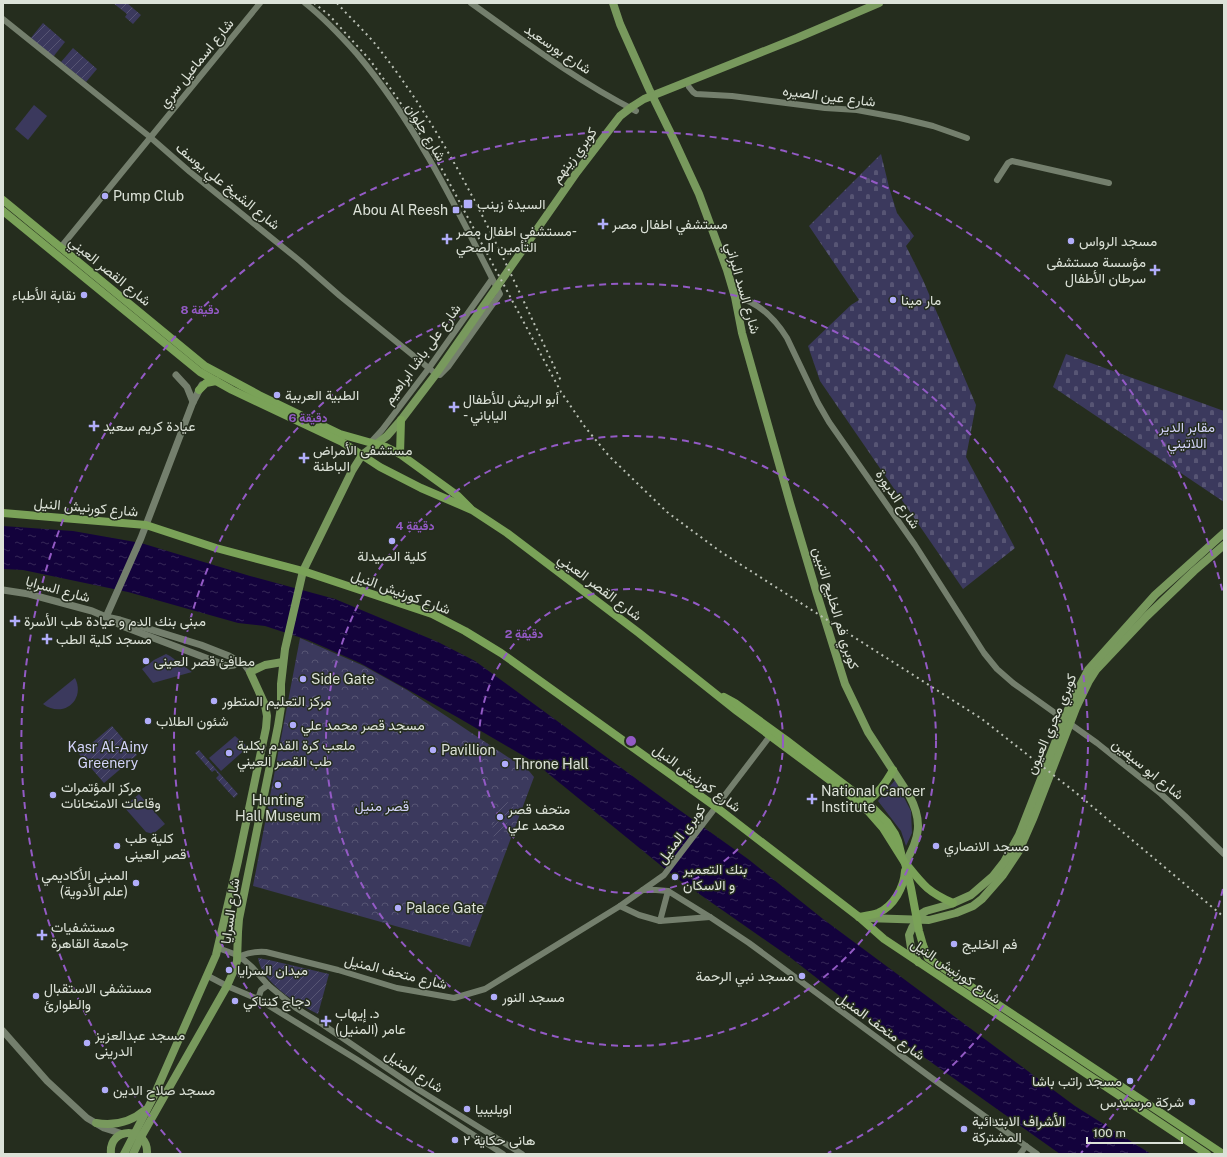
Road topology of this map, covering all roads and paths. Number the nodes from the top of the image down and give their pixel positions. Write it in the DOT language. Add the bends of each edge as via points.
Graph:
graph roads {
  1 [pos="260,3"];
  2 [pos="305,3"];
  3 [pos="471,3"];
  4 [pos="613,3"];
  5 [pos="879,3"];
  6 [pos="3,19"];
  7 [pos="689,86"];
  8 [pos="636,111"];
  9 [pos="150,137"];
  10 [pos="967,138"];
  11 [pos="997,180"];
  12 [pos="1109,182"];
  13 [pos="3,200"];
  14 [pos="3,211"];
  15 [pos="61,247"];
  16 [pos="492,279"];
  17 [pos="500,294"];
  18 [pos="735,297"];
  19 [pos="459,340"];
  20 [pos="429,368"];
  21 [pos="209,373"];
  22 [pos="436,374"];
  23 [pos="176,375"];
  24 [pos="216,382"];
  25 [pos="199,390"];
  26 [pos="194,402"];
  27 [pos="401,420"];
  28 [pos="374,443"];
  29 [pos="400,454"];
  30 [pos="362,455"];
  31 [pos="790,503"];
  32 [pos="472,510"];
  33 [pos="3,513"];
  34 [pos="149,524"];
  35 [pos="1224,533"];
  36 [pos="1224,544"];
  37 [pos="303,571"];
  38 [pos="3,590"];
  39 [pos="1145,613"];
  40 [pos="106,617"];
  41 [pos="285,649"];
  42 [pos="283,662"];
  43 [pos="250,672"];
  44 [pos="708,688"];
  45 [pos="1052,710"];
  46 [pos="770,736"];
  47 [pos="893,770"];
  48 [pos="866,802"];
  49 [pos="716,807"];
  50 [pos="1224,854"];
  51 [pos="903,860"];
  52 [pos="1006,864"];
  53 [pos="664,875"];
  54 [pos="642,890"];
  55 [pos="668,891"];
  56 [pos="953,903"];
  57 [pos="620,906"];
  58 [pos="710,916"];
  59 [pos="860,918"];
  60 [pos="916,920"];
  61 [pos="660,921"];
  62 [pos="218,948"];
  63 [pos="238,956"];
  64 [pos="918,962"];
  65 [pos="208,976"];
  66 [pos="268,985"];
  67 [pos="228,986"];
  68 [pos="258,999"];
  69 [pos="3,1031"];
  70 [pos="149,1107"];
  71 [pos="96,1123"];
  72 [pos="123,1134"];
  73 [pos="138,1135"];
  74 [pos="1026,1146"];
  75 [pos="148,1152"];
  76 [pos="111,1154"];
  77 [pos="124,1154"];
  78 [pos="133,1154"];
  79 [pos="503,1154"];
  80 [pos="522,1154"];
  81 [pos="1020,1154"];
  82 [pos="1037,1154"];
  83 [pos="1207,1154"];
  84 [pos="1222,1154"];
  1 -- 9 [label="street, شارع اسماعيل سري"];
  2 -- 16 [label="street, شارع حلوان" via="347,43 375,76 410,126"];
  3 -- 8 [label="street, شارع بورسعيد" via="553,62"];
  4 -- 18 [label="main road, شارع السد البراني" via="649,89 702,201"];
  5 -- 19 [label="main road, كوبري زينهم" via="639,102 620,116 577,172"];
  6 -- 9 [label="street, شارع الشيخ علي يوسف"];
  7 -- 10 [label="street, شارع عين الصيره" via="696,94 886,115 933,126"];
  9 -- 15 [label="street, شارع اسماعيل سري"];
  9 -- 20 [label="street, شارع الشيخ علي يوسف"];
  11 -- 12 [label="street" via="1012,161"];
  13 -- 15 [label="highway, شارع القصر العيني"];
  14 -- 21 [label="highway, شارع القصر العيني" via="188,363"];
  15 -- 21 [label="highway, شارع القصر العيني" via="198,361"];
  16 -- 17 [label="street, شارع حلوان"];
  16 -- 20 [label="street, شارع على باشا ابراهيم"];
  17 -- 22 [label="street, شارع على باشا ابراهيم" via="442,374"];
  18 -- 31 [label="main road, شارع السد البراني" via="742,333"];
  18 -- 45 [label="street, شارع الديورة" via="748,301 766,312 782,330 829,422 915,545 984,653 1013,683"];
  19 -- 22 [label="main road, شارع على باشا ابراهيم"];
  20 -- 22 [label="street, شارع الشيخ علي يوسف"];
  20 -- 28 [label="street, شارع على باشا ابراهيم"];
  21 -- 24 [label="highway, شارع القصر العيني"];
  21 -- 25 [label="main road"];
  21 -- 28 [label="highway, شارع القصر العيني" via="340,434"];
  22 -- 27 [label="main road, شارع على باشا ابراهيم"];
  23 -- 26 [label="main road" via="187,387"];
  24 -- 25 [label="highway" via="206,383"];
  24 -- 30 [label="highway, شارع القصر العيني" via="342,442"];
  25 -- 26 [label="main road"];
  26 -- 34 [label="main road"];
  27 -- 28 [label="main road, شارع على باشا ابراهيم" via="387,436"];
  27 -- 29 [label="highway"];
  28 -- 29 [label="highway, شارع القصر العيني"];
  28 -- 30 [label="main road, شارع على باشا ابراهيم"];
  29 -- 32 [label="highway, شارع القصر العيني" via="458,496"];
  30 -- 32 [label="highway, شارع القصر العيني" via="420,488"];
  30 -- 37 [label="main road, شارع على باشا ابراهيم"];
  31 -- 47 [label="main road, كوبري فم الخليج التبين" via="845,684 868,733"];
  32 -- 44 [label="highway, شارع القصر العيني" via="563,575"];
  33 -- 34 [label="highway, شارع كورنيش النيل"];
  34 -- 37 [label="highway, شارع كورنيش النيل" via="216,548"];
  34 -- 40 [label="main road"];
  35 -- 39 [label="main road" via="1156,595"];
  36 -- 39 [label="main road"];
  37 -- 41 [label="main road, شارع على باشا ابراهيم"];
  37 -- 49 [label="highway, شارع كورنيش النيل" via="432,614 465,631 501,653"];
  38 -- 40 [label="main road, شارع السرايا" via="72,605"];
  39 -- 52 [label="main road, كوبري مجري العيون" via="1089,681 1019,852"];
  40 -- 43 [label="main road, شارع السرايا" via="122,626 227,666 239,661"];
  41 -- 42 [label="main road, شارع السرايا"];
  42 -- 43 [label="main road" via="265,665"];
  42 -- 63 [label="main road, شارع السرايا" via="281,707 239,920"];
  43 -- 62 [label="main road, شارع السرايا" via="265,705 266,728"];
  44 -- 46 [label="highway, شارع القصر العيني"];
  44 -- 48 [label="highway, شارع القصر العيني" via="735,703"];
  45 -- 50 [label="street, شارع ابو سيفين" via="1161,794"];
  46 -- 49 [label="street"];
  46 -- 51 [label="highway, شارع القصر العيني" via="864,807 883,828"];
  47 -- 48 [label="highway" via="884,785"];
  47 -- 51 [label="main road" via="909,794 917,814 916,842"];
  48 -- 51 [label="highway, شارع القصر العيني" via="887,822 895,834"];
  49 -- 53 [label="street, كوبرى المنيل"];
  49 -- 59 [label="highway, شارع كورنيش النيل"];
  51 -- 56 [label="highway" via="928,890"];
  51 -- 59 [label="highway" via="905,873 900,892 878,913"];
  51 -- 60 [label="highway, شارع القصر العيني"];
  52 -- 56 [label="main road" via="971,895"];
  52 -- 60 [label="main road" via="992,889 973,906 929,920"];
  53 -- 54 [label="street, شارع متحف المنيل"];
  54 -- 55 [label="street, شارع متحف المنيل"];
  54 -- 57 [label="street, شارع متحف المنيل"];
  55 -- 58 [label="street, شارع متحف المنيل"];
  55 -- 61 [label="street"];
  56 -- 60 [label="main road" via="926,910"];
  57 -- 61 [label="street"];
  57 -- 63 [label="street, شارع متحف المنيل" via="485,989 454,998 397,988 266,952 257,951"];
  58 -- 61 [label="street"];
  58 -- 74 [label="street, شارع متحف المنيل"];
  59 -- 60 [label="main road"];
  59 -- 64 [label="highway, شارع كورنيش النيل" via="884,939"];
  60 -- 64 [label="main road" via="909,935 911,948"];
  60 -- 84 [label="highway, شارع كورنيش النيل" via="926,954 932,962"];
  62 -- 63 [label="street, شارع المنيل"];
  62 -- 65 [label="main road, شارع السرايا"];
  63 -- 66 [label="street, شارع المنيل"];
  63 -- 67 [label="main road, شارع السرايا"];
  64 -- 83 [label="highway, شارع كورنيش النيل"];
  65 -- 67 [label="street, شارع المنيل"];
  65 -- 70 [label="main road, شارع السرايا"];
  66 -- 68 [label="street" via="261,990"];
  66 -- 80 [label="street, شارع المنيل" via="296,1008 419,1090"];
  67 -- 68 [label="street, شارع المنيل"];
  67 -- 73 [label="main road, شارع السرايا"];
  68 -- 79 [label="street, شارع المنيل"];
  69 -- 71 [label="main road" via="47,1081 87,1118"];
  70 -- 71 [label="main road" via="127,1121 115,1124"];
  70 -- 73 [label="main road, شارع السرايا"];
  71 -- 72 [label="main road"];
  72 -- 73 [label="main road" via="129,1132"];
  72 -- 76 [label="main road" via="114,1141"];
  73 -- 75 [label="main road"];
  73 -- 77 [label="main road, شارع السرايا"];
  73 -- 78 [label="main road, شارع السرايا"];
  74 -- 81 [label="street"];
  74 -- 82 [label="street, شارع متحف المنيل"];
}
